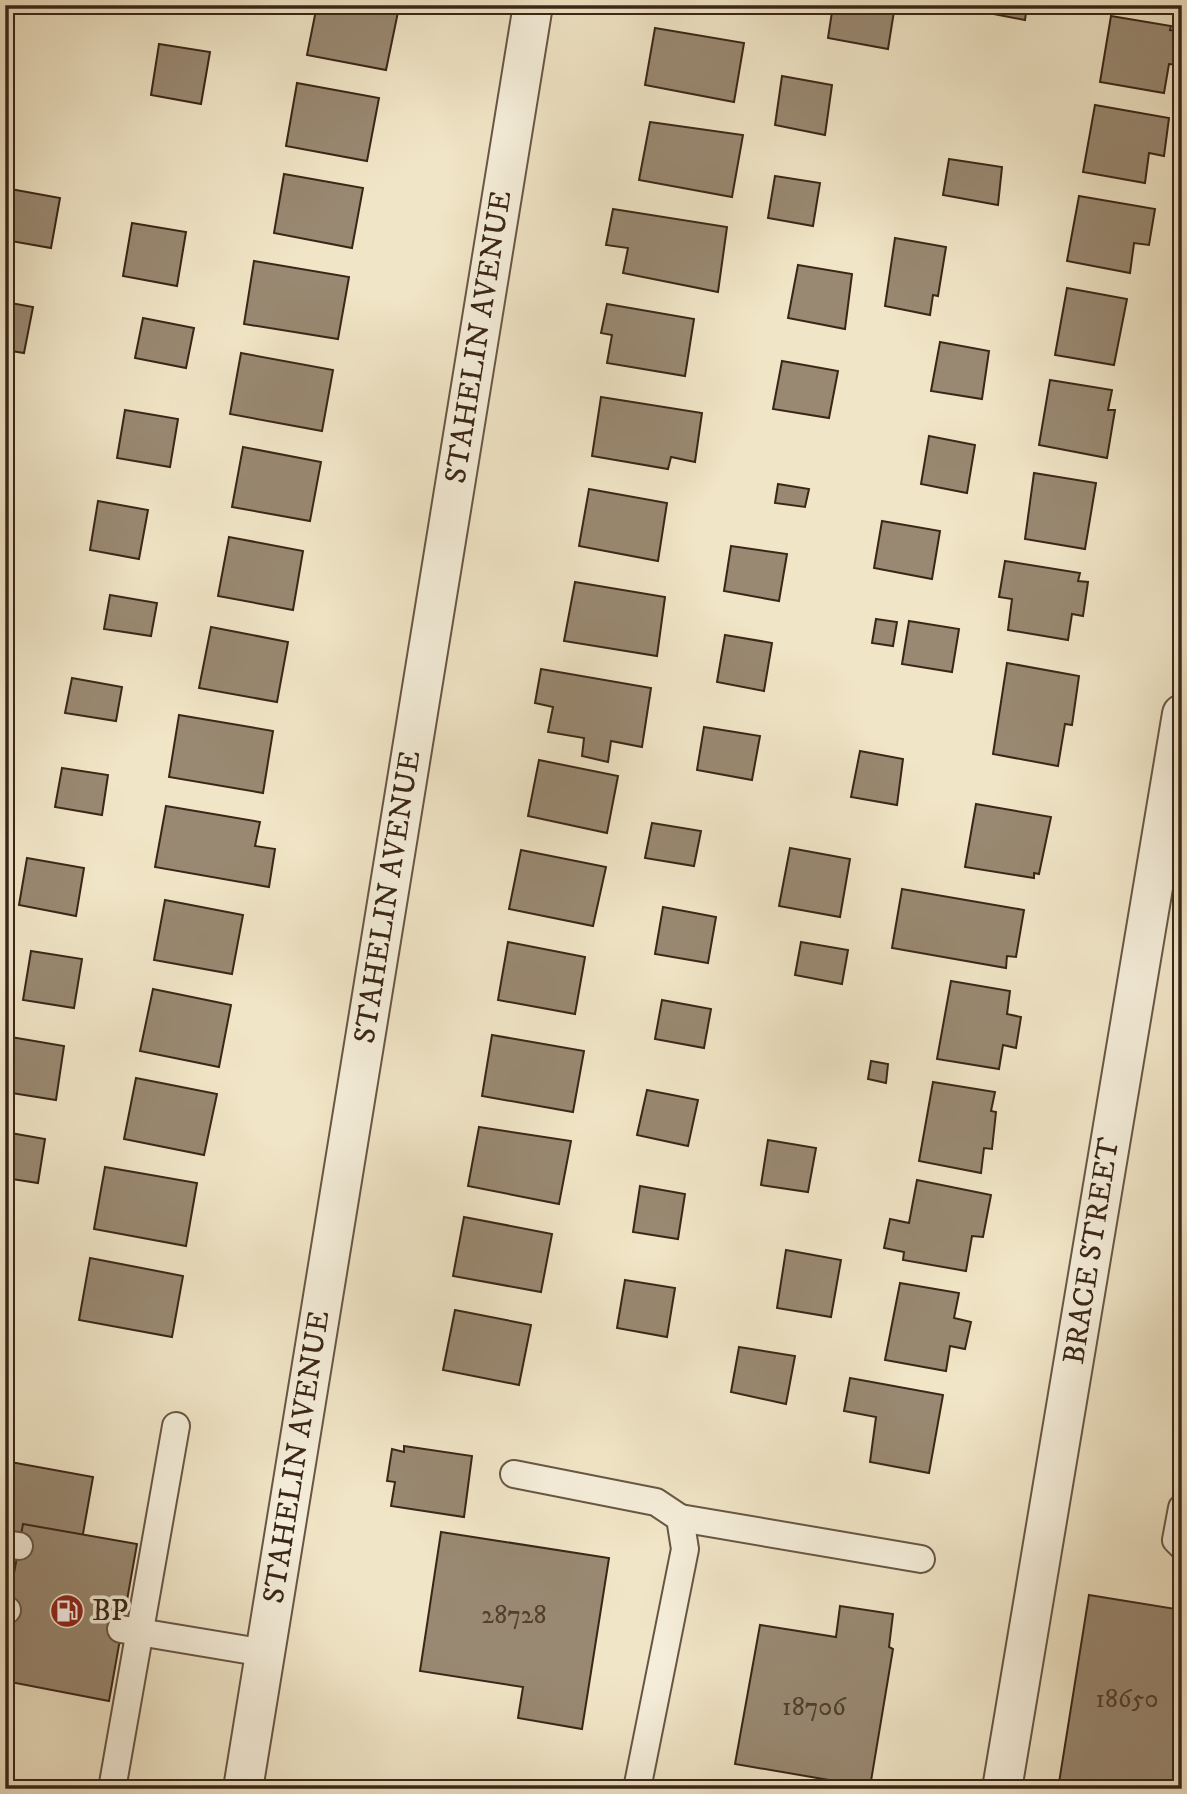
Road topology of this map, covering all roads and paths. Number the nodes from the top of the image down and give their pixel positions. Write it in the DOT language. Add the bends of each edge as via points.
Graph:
graph roads {
  1 [pos="533,5"];
  2 [pos="1182,714"];
  3 [pos="176,1426"];
  4 [pos="514,1474"];
  5 [pos="1182,1508"];
  6 [pos="680,1518"];
  7 [pos="1182,1546"];
  8 [pos="922,1559"];
  9 [pos="131,1630"];
  10 [pos="265,1653"];
  11 [pos="112,1789"];
  12 [pos="243,1789"];
  13 [pos="637,1789"];
  14 [pos="1002,1789"];
  1 -- 10 [label="street, STAHELIN AVENUE"];
  2 -- 14 [label="street, BRACE STREET"];
  3 -- 9 [label="lane"];
  4 -- 6 [label="lane" via="656,1503"];
  5 -- 7 [label="lane" via="1176,1539"];
  6 -- 8 [label="lane"];
  6 -- 13 [label="lane" via="685,1549"];
  9 -- 10 [label="lane"];
  9 -- 11 [label="lane" via="120,1689"];
  10 -- 12 [label="street, STAHELIN AVENUE"];
}
